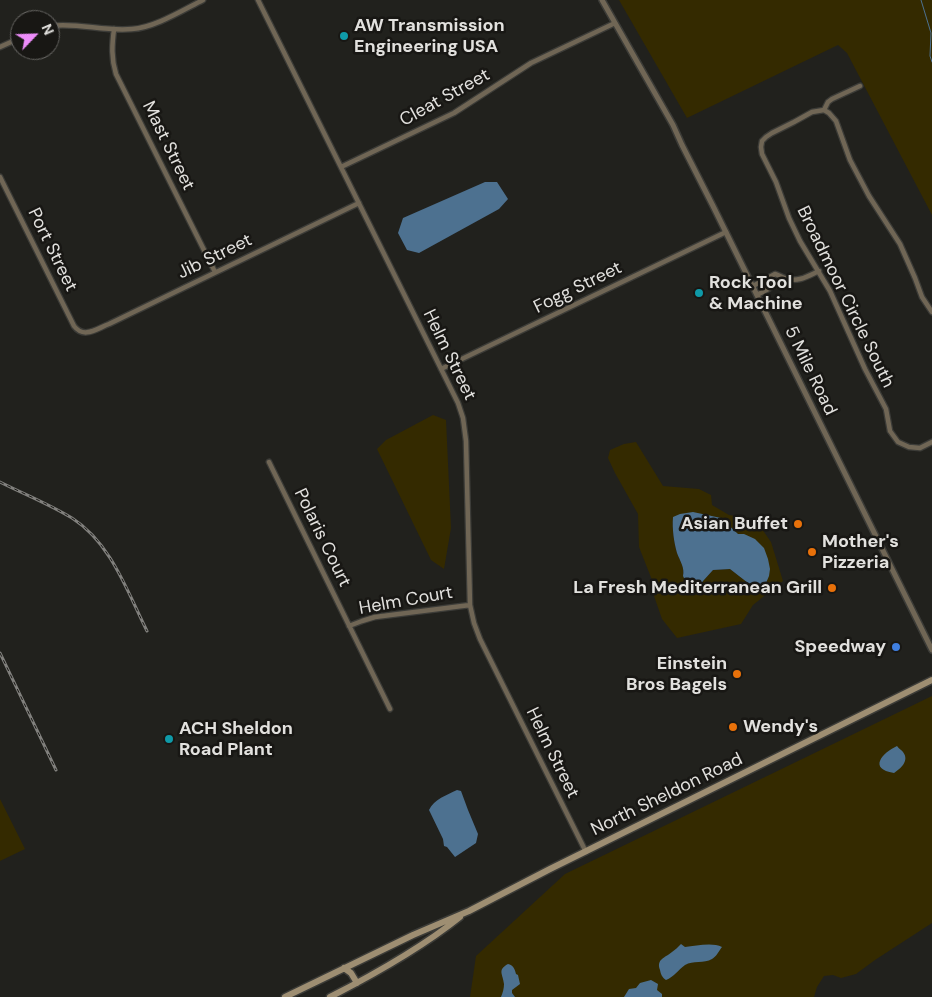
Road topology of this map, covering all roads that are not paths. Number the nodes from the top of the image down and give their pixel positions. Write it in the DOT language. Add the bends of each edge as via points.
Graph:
graph roads {
  1 [pos="203,0"];
  2 [pos="258,0"];
  3 [pos="602,0"];
  4 [pos="615,23"];
  5 [pos="60,25"];
  6 [pos="114,29"];
  7 [pos="860,86"];
  8 [pos="824,110"];
  9 [pos="341,167"];
  10 [pos="0,177"];
  11 [pos="359,203"];
  12 [pos="726,232"];
  13 [pos="818,271"];
  14 [pos="215,272"];
  15 [pos="787,278"];
  16 [pos="753,286"];
  17 [pos="757,295"];
  18 [pos="932,312"];
  19 [pos="82,333"];
  20 [pos="441,369"];
  21 [pos="932,442"];
  22 [pos="270,462"];
  23 [pos="470,604"];
  24 [pos="349,626"];
  25 [pos="932,650"];
  26 [pos="932,680"];
  27 [pos="390,709"];
  28 [pos="586,852"];
  29 [pos="469,911"];
  30 [pos="344,968"];
  31 [pos="357,984"];
  32 [pos="285,997"];
  33 [pos="330,997"];
  1 -- 6 [label="street" via="149,26 132,30"];
  2 -- 9 [label="street, Helm Street"];
  3 -- 4 [label="street, 5 Mile Road"];
  4 -- 9 [label="street, Cleat Street" via="531,63 454,113"];
  4 -- 12 [label="street, 5 Mile Road" via="673,125"];
  5 -- 6 [label="street"];
  6 -- 14 [label="street, Mast Street" via="112,54 116,74"];
  7 -- 8 [label="street" via="832,99"];
  8 -- 13 [label="street, Broadmoor Circle South" via="812,112 772,133 762,141 761,147 788,218"];
  8 -- 18 [label="street" via="836,121 850,160 900,244 922,297"];
  9 -- 11 [label="street, Helm Street"];
  10 -- 19 [label="street, Port Street" via="74,326"];
  11 -- 14 [label="street, Jib Street"];
  11 -- 20 [label="street, Helm Street"];
  12 -- 16 [label="street, 5 Mile Road"];
  12 -- 20 [label="street, Fogg Street"];
  13 -- 15 [label="street" via="802,279"];
  13 -- 21 [label="street, Broadmoor Circle South" via="886,409 890,431 898,442 909,447 920,448"];
  14 -- 19 [label="street, Jib Street" via="91,332"];
  15 -- 16 [label="street" via="775,274"];
  15 -- 17 [label="street"];
  16 -- 17 [label="street, 5 Mile Road"];
  17 -- 25 [label="street, 5 Mile Road"];
  20 -- 23 [label="street, Helm Street" via="458,403 465,431"];
  22 -- 24 [label="street, Polaris Court"];
  23 -- 24 [label="street, Helm Court" via="375,617"];
  23 -- 28 [label="street, Helm Street" via="480,639"];
  24 -- 27 [label="street, Helm Court"];
  26 -- 28 [label="main road, North Sheldon Road"];
  28 -- 29 [label="main road, North Sheldon Road"];
  29 -- 30 [label="main road, North Sheldon Road"];
  29 -- 31 [label="main road, North Sheldon Road"];
  30 -- 31 [label="main road"];
  30 -- 32 [label="main road, North Sheldon Road"];
  31 -- 33 [label="main road, North Sheldon Road"];
}
